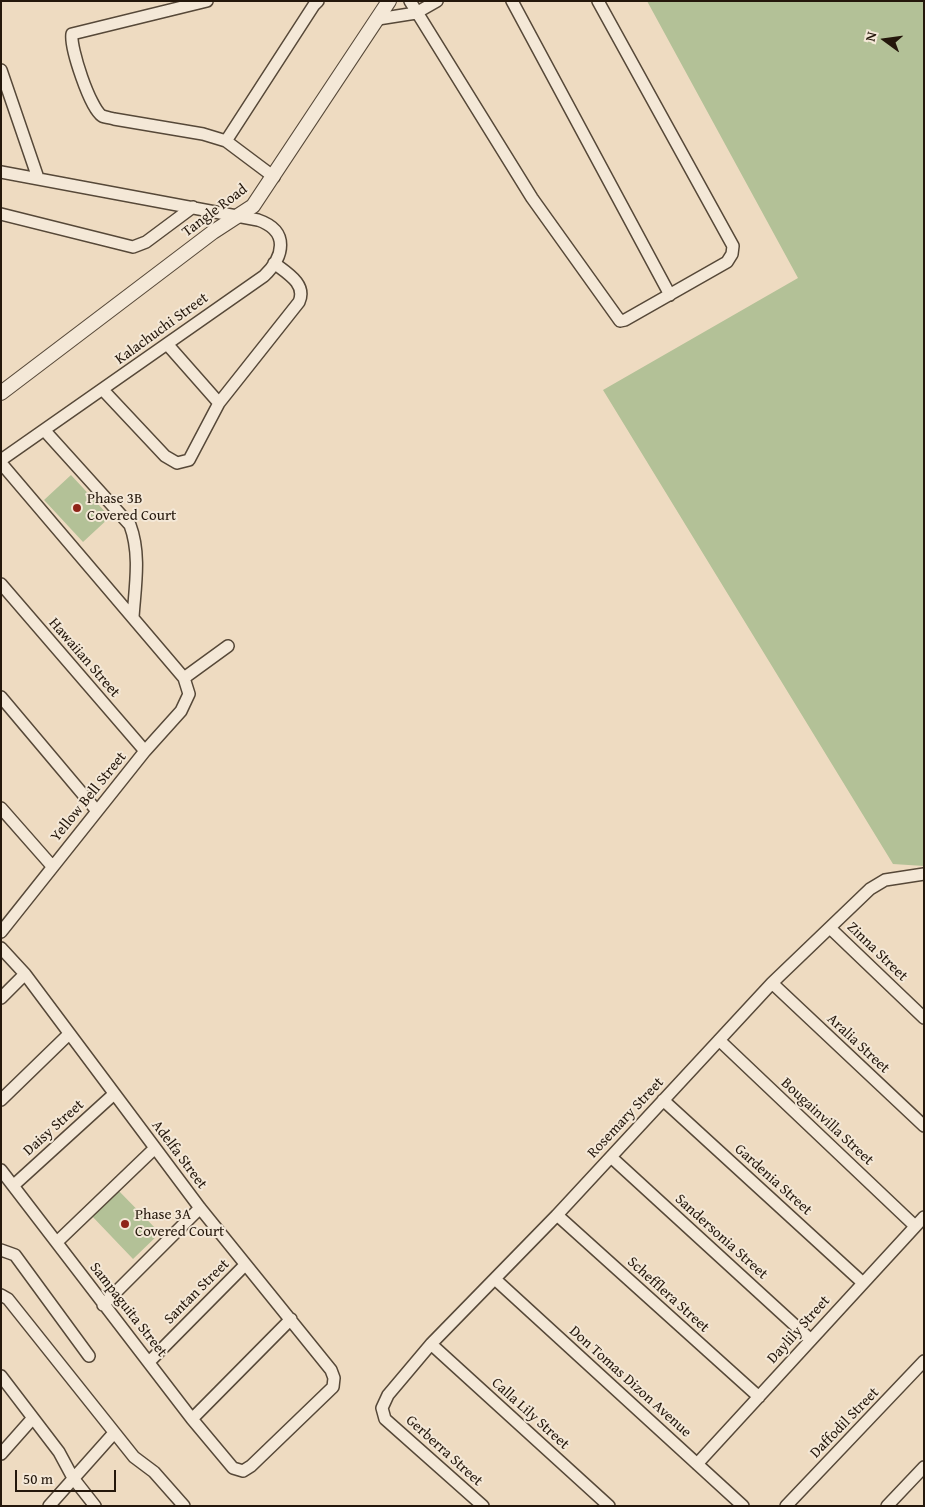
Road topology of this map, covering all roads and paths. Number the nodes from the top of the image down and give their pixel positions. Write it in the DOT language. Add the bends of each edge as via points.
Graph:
graph roads {
  1 [pos="207,1"];
  2 [pos="318,1"];
  3 [pos="389,1"];
  4 [pos="410,1"];
  5 [pos="438,1"];
  6 [pos="512,1"];
  7 [pos="598,1"];
  8 [pos="416,13"];
  9 [pos="378,19"];
  10 [pos="1,70"];
  11 [pos="226,141"];
  12 [pos="1,172"];
  13 [pos="274,177"];
  14 [pos="38,178"];
  15 [pos="194,207"];
  16 [pos="1,214"];
  17 [pos="237,217"];
  18 [pos="274,263"];
  19 [pos="670,295"];
  20 [pos="167,344"];
  21 [pos="103,390"];
  22 [pos="1,393"];
  23 [pos="219,402"];
  24 [pos="45,431"];
  25 [pos="1,462"];
  26 [pos="1,584"];
  27 [pos="133,617"];
  28 [pos="228,646"];
  29 [pos="184,678"];
  30 [pos="1,696"];
  31 [pos="145,751"];
  32 [pos="1,808"];
  33 [pos="98,811"];
  34 [pos="52,866"];
  35 [pos="924,874"];
  36 [pos="1,912"];
  37 [pos="9,921"];
  38 [pos="830,928"];
  39 [pos="1,932"];
  40 [pos="1,948"];
  41 [pos="24,974"];
  42 [pos="772,983"];
  43 [pos="1,998"];
  44 [pos="924,1018"];
  45 [pos="69,1034"];
  46 [pos="719,1040"];
  47 [pos="114,1094"];
  48 [pos="1,1100"];
  49 [pos="663,1100"];
  50 [pos="924,1126"];
  51 [pos="155,1148"];
  52 [pos="611,1157"];
  53 [pos="1,1170"];
  54 [pos="14,1185"];
  55 [pos="200,1208"];
  56 [pos="557,1216"];
  57 [pos="924,1217"];
  58 [pos="915,1226"];
  59 [pos="57,1242"];
  60 [pos="1,1250"];
  61 [pos="245,1265"];
  62 [pos="496,1280"];
  63 [pos="863,1283"];
  64 [pos="4,1297"];
  65 [pos="103,1304"];
  66 [pos="291,1318"];
  67 [pos="811,1340"];
  68 [pos="431,1344"];
  69 [pos="89,1356"];
  70 [pos="924,1361"];
  71 [pos="149,1362"];
  72 [pos="1,1376"];
  73 [pos="759,1397"];
  74 [pos="385,1418"];
  75 [pos="32,1419"];
  76 [pos="192,1419"];
  77 [pos="114,1433"];
  78 [pos="1,1454"];
  79 [pos="697,1464"];
  80 [pos="924,1467"];
  81 [pos="233,1468"];
  82 [pos="73,1478"];
  83 [pos="49,1506"];
  84 [pos="95,1506"];
  85 [pos="184,1506"];
  86 [pos="483,1506"];
  87 [pos="609,1506"];
  88 [pos="743,1506"];
  89 [pos="786,1506"];
  90 [pos="887,1506"];
  1 -- 11 [label="street" via="87,28 74,32 72,39 93,104 102,115"];
  2 -- 11 [label="street"];
  3 -- 9 [label="street, Tangle Road"];
  4 -- 8 [label="street"];
  5 -- 8 [label="street"];
  6 -- 19 [label="street"];
  7 -- 19 [label="street" via="733,246 727,262"];
  8 -- 9 [label="street"];
  8 -- 19 [label="street" via="532,198 615,317 625,320"];
  9 -- 13 [label="street, Tangle Road"];
  10 -- 14 [label="street"];
  11 -- 13 [label="street"];
  12 -- 14 [label="street"];
  13 -- 17 [label="street, Tangle Road" via="253,206"];
  14 -- 15 [label="street"];
  15 -- 16 [label="street" via="146,242 132,247"];
  15 -- 17 [label="street"];
  17 -- 18 [label="street, Kalachuchi Street" via="258,220 275,229 280,237 280,247"];
  17 -- 22 [label="street, Tangle Road"];
  18 -- 20 [label="street, Kalachuchi Street" via="264,276"];
  18 -- 23 [label="street" via="295,280 301,298"];
  20 -- 21 [label="street, Kalachuchi Street"];
  20 -- 23 [label="street"];
  21 -- 23 [label="street" via="165,456 182,464 189,460"];
  21 -- 24 [label="street, Kalachuchi Street"];
  24 -- 25 [label="street, Kalachuchi Street"];
  24 -- 27 [label="street" via="130,525 136,550"];
  25 -- 27 [label="street"];
  26 -- 31 [label="street, Hawaiian Street"];
  27 -- 29 [label="street"];
  28 -- 29 [label="street"];
  29 -- 31 [label="street, Yellow Bell Street" via="189,694 181,711"];
  30 -- 33 [label="street"];
  31 -- 33 [label="street, Yellow Bell Street"];
  32 -- 34 [label="street"];
  33 -- 34 [label="street, Yellow Bell Street"];
  34 -- 37 [label="street, Yellow Bell Street"];
  35 -- 38 [label="street, Rosemary Street" via="885,880 870,889"];
  36 -- 37 [label="street"];
  37 -- 39 [label="street, Yellow Bell Street"];
  38 -- 42 [label="street, Rosemary Street"];
  38 -- 44 [label="street, Zinna Street"];
  40 -- 41 [label="street, Adelfa Street"];
  41 -- 43 [label="street"];
  41 -- 45 [label="street, Adelfa Street"];
  42 -- 46 [label="street, Rosemary Street"];
  42 -- 50 [label="street, Aralia Street"];
  45 -- 47 [label="street, Adelfa Street"];
  45 -- 48 [label="street"];
  46 -- 49 [label="street, Rosemary Street"];
  46 -- 58 [label="street, Bougainvilla Street"];
  47 -- 51 [label="street, Adelfa Street"];
  47 -- 54 [label="street, Daisy Street"];
  49 -- 52 [label="street, Rosemary Street"];
  49 -- 63 [label="street, Gardenia Street"];
  51 -- 55 [label="street, Adelfa Street"];
  51 -- 59 [label="street"];
  52 -- 56 [label="street, Rosemary Street"];
  52 -- 67 [label="street, Sandersonia Street"];
  53 -- 54 [label="street, Sampaguita Street"];
  54 -- 59 [label="street, Sampaguita Street"];
  55 -- 61 [label="street, Adelfa Street"];
  55 -- 65 [label="street"];
  56 -- 62 [label="street, Rosemary Street"];
  56 -- 73 [label="street, Schefflera Street"];
  57 -- 58 [label="street, Daylily Street"];
  58 -- 63 [label="street, Daylily Street"];
  59 -- 65 [label="street, Sampaguita Street"];
  60 -- 69 [label="street" via="15,1256"];
  61 -- 66 [label="street, Adelfa Street"];
  61 -- 71 [label="street, Santan Street"];
  62 -- 68 [label="street, Rosemary Street"];
  62 -- 79 [label="street, Don Tomas Dizon Avenue"];
  63 -- 67 [label="street, Daylily Street"];
  64 -- 77 [label="street"];
  65 -- 71 [label="street, Sampaguita Street"];
  66 -- 76 [label="street"];
  66 -- 81 [label="street, Adelfa Street" via="334,1378 333,1387 251,1466 244,1471"];
  67 -- 73 [label="street, Daylily Street"];
  68 -- 74 [label="street, Rosemary Street" via="388,1395 382,1408"];
  68 -- 87 [label="street, Calla Lily Street"];
  70 -- 89 [label="street, Daffodil Street"];
  71 -- 76 [label="street, Sampaguita Street"];
  72 -- 75 [label="street"];
  73 -- 79 [label="street, Daylily Street"];
  74 -- 86 [label="street, Gerberra Street"];
  75 -- 78 [label="street"];
  75 -- 82 [label="street" via="59,1452"];
  76 -- 81 [label="street, Sampaguita Street"];
  77 -- 82 [label="street"];
  77 -- 85 [label="street"];
  79 -- 88 [label="street, Don Tomas Dizon Avenue"];
  80 -- 90 [label="street"];
  82 -- 83 [label="street"];
  82 -- 84 [label="street"];
}
